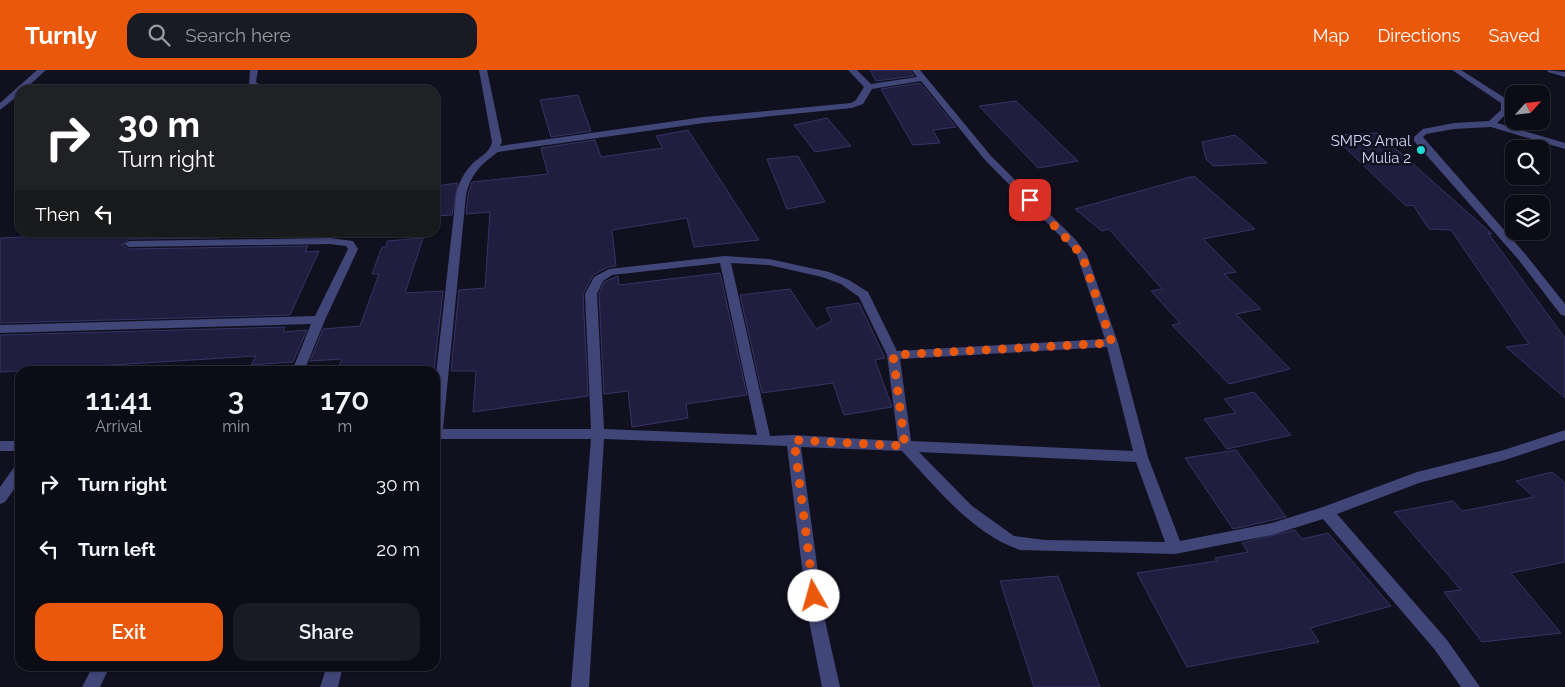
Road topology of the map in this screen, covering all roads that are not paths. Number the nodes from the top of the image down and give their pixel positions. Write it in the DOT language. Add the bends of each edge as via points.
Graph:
graph roads {
  1 [pos="42,70"];
  2 [pos="254,70"];
  3 [pos="483,70"];
  4 [pos="852,70"];
  5 [pos="1456,70"];
  6 [pos="1551,70"];
  7 [pos="920,74"];
  8 [pos="1565,75"];
  9 [pos="25,85"];
  10 [pos="255,85"];
  11 [pos="869,87"];
  12 [pos="15,94"];
  13 [pos="3,104"];
  14 [pos="1491,124"];
  15 [pos="1565,146"];
  16 [pos="495,150"];
  17 [pos="129,244"];
  18 [pos="725,259"];
  19 [pos="1565,312"];
  20 [pos="319,320"];
  21 [pos="0,329"];
  22 [pos="1112,343"];
  23 [pos="893,355"];
  24 [pos="300,366"];
  25 [pos="440,396"];
  26 [pos="440,434"];
  27 [pos="598,434"];
  28 [pos="1565,435"];
  29 [pos="794,440"];
  30 [pos="765,441"];
  31 [pos="0,446"];
  32 [pos="15,446"];
  33 [pos="905,446"];
  34 [pos="1141,457"];
  35 [pos="15,477"];
  36 [pos="0,498"];
  37 [pos="1326,512"];
  38 [pos="1175,548"];
  39 [pos="99,671"];
  40 [pos="334,671"];
  41 [pos="91,687"];
  42 [pos="329,687"];
  43 [pos="580,687"];
  44 [pos="831,687"];
  45 [pos="1471,687"];
  1 -- 9 [label="street"];
  2 -- 10 [label="street" via="252,83"];
  3 -- 16 [label="street" via="497,142"];
  4 -- 11 [label="street"];
  5 -- 14 [label="street" via="1504,102 1505,110"];
  6 -- 8 [label="street"];
  7 -- 11 [label="street"];
  7 -- 22 [label="street" via="988,158 1082,255"];
  11 -- 16 [label="street" via="860,102 852,104 704,120"];
  12 -- 13 [label="street"];
  14 -- 15 [label="street"];
  14 -- 19 [label="street" via="1426,132 1418,139"];
  16 -- 25 [label="street" via="473,166 462,189"];
  17 -- 20 [label="street" via="330,240 349,243 353,249"];
  18 -- 23 [label="street" via="778,264 825,274 845,282 864,295"];
  18 -- 27 [label="street" via="627,268 609,272 598,279 591,294"];
  18 -- 30 [label="street"];
  20 -- 21 [label="street"];
  20 -- 24 [label="street"];
  22 -- 23 [label="street"];
  22 -- 34 [label="street"];
  23 -- 33 [label="street"];
  26 -- 27 [label="street"];
  27 -- 30 [label="street"];
  27 -- 43 [label="street"];
  28 -- 37 [label="street" via="1417,478"];
  29 -- 30 [label="street"];
  29 -- 33 [label="street"];
  29 -- 44 [label="street" via="816,616"];
  31 -- 32 [label="street"];
  33 -- 34 [label="street"];
  33 -- 38 [label="street" via="967,510 1009,540 1045,546"];
  34 -- 38 [label="street"];
  35 -- 36 [label="street"];
  37 -- 38 [label="street" via="1272,528"];
  37 -- 45 [label="street" via="1441,645"];
  39 -- 41 [label="street"];
  40 -- 42 [label="street"];
}
